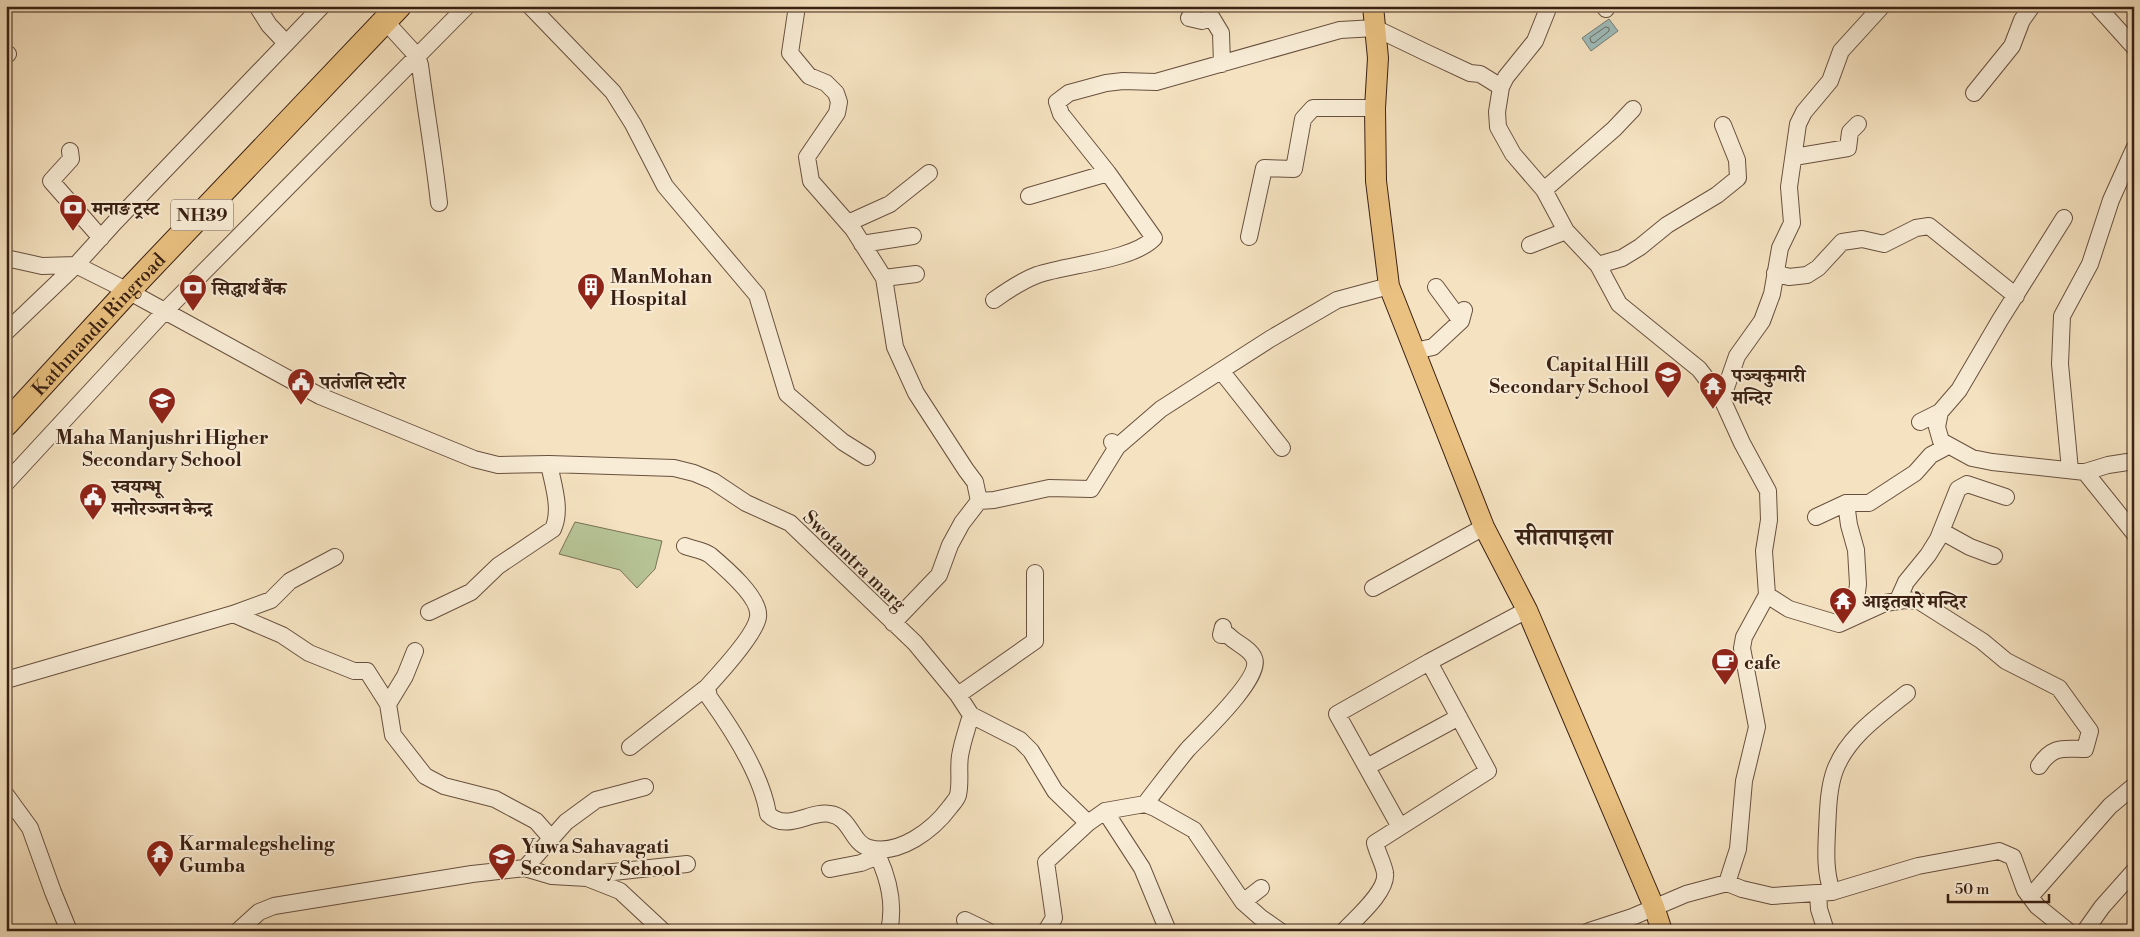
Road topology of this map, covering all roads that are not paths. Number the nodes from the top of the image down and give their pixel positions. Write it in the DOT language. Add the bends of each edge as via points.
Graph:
graph roads {
  1 [pos="257,6"];
  2 [pos="322,6"];
  3 [pos="466,6"];
  4 [pos="530,6"];
  5 [pos="797,6"];
  6 [pos="1373,6"];
  7 [pos="1549,6"];
  8 [pos="1882,6"];
  9 [pos="2032,6"];
  10 [pos="2097,6"];
  11 [pos="392,13"];
  12 [pos="1189,18"];
  13 [pos="1375,28"];
  14 [pos="286,43"];
  15 [pos="2134,47"];
  16 [pos="417,56"];
  17 [pos="1222,64"];
  18 [pos="1501,87"];
  19 [pos="1974,92"];
  20 [pos="1374,108"];
  21 [pos="1633,108"];
  22 [pos="1858,124"];
  23 [pos="1723,125"];
  24 [pos="2134,149"];
  25 [pos="70,151"];
  26 [pos="1794,157"];
  27 [pos="929,173"];
  28 [pos="1108,173"];
  29 [pos="1544,190"];
  30 [pos="1029,196"];
  31 [pos="439,203"];
  32 [pos="2064,218"];
  33 [pos="848,223"];
  34 [pos="1566,231"];
  35 [pos="913,236"];
  36 [pos="1249,237"];
  37 [pos="101,238"];
  38 [pos="862,244"];
  39 [pos="1530,245"];
  40 [pos="6,258"];
  41 [pos="1598,265"];
  42 [pos="76,266"];
  43 [pos="1775,273"];
  44 [pos="916,274"];
  45 [pos="884,278"];
  46 [pos="1388,286"];
  47 [pos="1436,287"];
  48 [pos="128,291"];
  49 [pos="2016,296"];
  50 [pos="994,300"];
  51 [pos="164,312"];
  52 [pos="6,332"];
  53 [pos="1415,351"];
  54 [pos="1222,372"];
  55 [pos="1722,399"];
  56 [pos="1940,412"];
  57 [pos="1920,422"];
  58 [pos="6,424"];
  59 [pos="1948,446"];
  60 [pos="1282,448"];
  61 [pos="867,458"];
  62 [pos="2134,461"];
  63 [pos="549,464"];
  64 [pos="2077,471"];
  65 [pos="6,483"];
  66 [pos="2006,497"];
  67 [pos="979,501"];
  68 [pos="1484,527"];
  69 [pos="1941,531"];
  70 [pos="2134,533"];
  71 [pos="685,546"];
  72 [pos="1994,556"];
  73 [pos="335,557"];
  74 [pos="1035,573"];
  75 [pos="1373,588"];
  76 [pos="1767,595"];
  77 [pos="1898,600"];
  78 [pos="1527,610"];
  79 [pos="429,612"];
  80 [pos="234,614"];
  81 [pos="1854,617"];
  82 [pos="893,623"];
  83 [pos="1223,627"];
  84 [pos="415,651"];
  85 [pos="1429,662"];
  86 [pos="6,680"];
  87 [pos="707,687"];
  88 [pos="1908,693"];
  89 [pos="958,694"];
  90 [pos="388,704"];
  91 [pos="970,715"];
  92 [pos="1459,717"];
  93 [pos="630,748"];
  94 [pos="745,756"];
  95 [pos="2039,766"];
  96 [pos="1366,767"];
  97 [pos="2134,786"];
  98 [pos="645,787"];
  99 [pos="6,796"];
  100 [pos="1145,804"];
  101 [pos="756,805"];
  102 [pos="1105,811"];
  103 [pos="1088,823"];
  104 [pos="1400,827"];
  105 [pos="551,838"];
  106 [pos="878,853"];
  107 [pos="687,864"];
  108 [pos="525,868"];
  109 [pos="830,868"];
  110 [pos="2134,871"];
  111 [pos="587,878"];
  112 [pos="1727,883"];
  113 [pos="1261,888"];
  114 [pos="1825,892"];
  115 [pos="2030,897"];
  116 [pos="1243,902"];
  117 [pos="1654,907"];
  118 [pos="965,920"];
  119 [pos="69,931"];
  120 [pos="238,931"];
  121 [pos="663,931"];
  122 [pos="889,931"];
  123 [pos="988,931"];
  124 [pos="1046,931"];
  125 [pos="1168,931"];
  126 [pos="1280,931"];
  127 [pos="1344,931"];
  128 [pos="1589,931"];
  129 [pos="1662,931"];
  130 [pos="1826,931"];
  131 [pos="2068,931"];
  132 [pos="2085,931"];
  1 -- 14 [label="street"];
  2 -- 14 [label="street"];
  3 -- 16 [label="street"];
  4 -- 61 [label="street" via="613,92 665,186 757,295 787,394"];
  5 -- 33 [label="street" via="790,53 810,76 826,83 836,93 839,102 837,113 807,157 811,181"];
  6 -- 13 [label="main road"];
  7 -- 18 [label="street" via="1535,42"];
  8 -- 26 [label="street" via="1841,51 1830,80 1804,112 1798,124"];
  9 -- 19 [label="street" via="2022,20 2012,46"];
  10 -- 15 [label="street"];
  11 -- 16 [label="street"];
  11 -- 48 [label="highway, Kathmandu Ringroad / NH39"];
  12 -- 17 [label="street" via="1202,21 1212,18 1221,33"];
  13 -- 17 [label="street" via="1340,30"];
  13 -- 18 [label="street" via="1480,74"];
  13 -- 20 [label="main road" via="1378,58"];
  14 -- 37 [label="street"];
  16 -- 31 [label="street"];
  16 -- 51 [label="street"];
  17 -- 28 [label="street" via="1156,82 1106,84 1069,93 1059,100 1056,104 1061,114"];
  18 -- 29 [label="street" via="1498,127 1513,154"];
  20 -- 36 [label="street" via="1313,108 1303,120 1294,169 1264,168"];
  20 -- 46 [label="main road" via="1376,181"];
  21 -- 29 [label="street" via="1614,129"];
  22 -- 26 [label="street" via="1850,132 1848,148"];
  23 -- 41 [label="street" via="1737,160 1738,178 1622,258"];
  24 -- 64 [label="street" via="2111,200 2090,264 2062,316 2060,364"];
  25 -- 37 [label="street" via="71,159 51,182"];
  26 -- 43 [label="street" via="1789,187 1792,224 1780,248"];
  27 -- 33 [label="street" via="890,204"];
  28 -- 30 [label="street"];
  28 -- 50 [label="street" via="1154,238 1130,252 1038,275 1013,286"];
  29 -- 34 [label="street"];
  32 -- 49 [label="street"];
  33 -- 38 [label="street"];
  34 -- 39 [label="street"];
  34 -- 41 [label="street"];
  35 -- 38 [label="street"];
  37 -- 42 [label="street"];
  38 -- 45 [label="street"];
  40 -- 42 [label="street" via="42,266"];
  41 -- 55 [label="street" via="1619,304 1699,369"];
  42 -- 48 [label="street, Swotantra marg"];
  42 -- 52 [label="street"];
  43 -- 49 [label="street" via="1789,277 1807,275 1842,242 1862,240 1884,244 1916,228 1929,226"];
  43 -- 55 [label="street" via="1772,294 1762,321 1737,356"];
  44 -- 45 [label="street"];
  45 -- 67 [label="street" via="895,347 916,393 975,482"];
  46 -- 53 [label="main road"];
  46 -- 54 [label="street" via="1337,300"];
  47 -- 53 [label="street" via="1462,315 1433,347"];
  48 -- 51 [label="street, Swotantra marg"];
  48 -- 58 [label="highway, Kathmandu Ringroad / NH39"];
  49 -- 56 [label="street" via="1959,390"];
  51 -- 63 [label="street, Swotantra marg" via="320,396 474,459 498,465"];
  51 -- 65 [label="street"];
  53 -- 68 [label="main road"];
  54 -- 60 [label="street"];
  54 -- 67 [label="street" via="1114,444 1091,489 1049,488"];
  55 -- 76 [label="street" via="1768,491 1769,520 1764,551"];
  56 -- 57 [label="street"];
  56 -- 59 [label="street" via="1937,427 1940,441"];
  59 -- 64 [label="street" via="1972,458 1992,462"];
  59 -- 81 [label="street" via="1931,455 1915,472 1869,503 1846,503 1856,550 1858,584"];
  62 -- 64 [label="street"];
  63 -- 79 [label="street" via="558,511 553,529 498,566 471,592"];
  63 -- 82 [label="street, Swotantra marg" via="674,468 713,481 746,503 790,523"];
  64 -- 70 [label="street"];
  66 -- 69 [label="street" via="1967,484 1962,486"];
  67 -- 82 [label="street" via="962,522 939,575"];
  68 -- 75 [label="street"];
  68 -- 78 [label="main road"];
  69 -- 72 [label="street"];
  69 -- 77 [label="street" via="1928,555 1906,582"];
  71 -- 87 [label="street" via="708,554 729,573 748,592 759,616 728,664"];
  73 -- 80 [label="street" via="290,581 271,600"];
  74 -- 89 [label="street" via="1035,641"];
  76 -- 81 [label="street" via="1789,609 1839,624"];
  76 -- 112 [label="street" via="1744,637 1742,648 1757,727 1744,781 1738,849"];
  77 -- 81 [label="street" via="1885,602"];
  77 -- 95 [label="street" via="1919,601 1931,607 1982,640 2006,662 2059,688 2090,731 2085,749 2058,748"];
  78 -- 85 [label="street"];
  78 -- 117 [label="main road"];
  80 -- 86 [label="street"];
  80 -- 90 [label="street" via="282,635 310,653 354,671 367,670"];
  82 -- 89 [label="street, Swotantra marg" via="915,643"];
  83 -- 100 [label="street" via="1222,635 1247,650 1254,658 1255,667 1234,700 1187,751"];
  84 -- 90 [label="street"];
  85 -- 92 [label="street"];
  85 -- 96 [label="street" via="1337,714"];
  87 -- 93 [label="street"];
  87 -- 94 [label="street" via="709,697"];
  88 -- 114 [label="street" via="1859,733 1835,771 1828,805"];
  89 -- 91 [label="street, Swotantra marg"];
  90 -- 105 [label="street" via="393,735 425,776 444,786 495,798 536,821"];
  91 -- 103 [label="street" via="1020,740 1055,791"];
  91 -- 106 [label="street" via="960,757 958,796 941,819 914,840"];
  92 -- 96 [label="street"];
  92 -- 104 [label="street" via="1488,771"];
  94 -- 101 [label="street"];
  94 -- 106 [label="street" via="772,818 784,822 829,813 847,823 856,838"];
  96 -- 104 [label="street"];
  97 -- 115 [label="street" via="2110,806"];
  98 -- 105 [label="street" via="596,800 566,822"];
  99 -- 119 [label="street" via="30,828"];
  100 -- 102 [label="street"];
  100 -- 116 [label="street" via="1194,830"];
  102 -- 103 [label="street"];
  102 -- 125 [label="street" via="1142,868"];
  103 -- 124 [label="street" via="1046,862 1054,918"];
  104 -- 127 [label="street" via="1374,843 1385,872 1385,882"];
  105 -- 108 [label="street"];
  106 -- 109 [label="street" via="861,863"];
  106 -- 122 [label="street" via="888,877 891,898"];
  107 -- 111 [label="street" via="604,873"];
  108 -- 111 [label="street" via="552,876"];
  108 -- 120 [label="street" via="274,906 259,912"];
  110 -- 132 [label="street"];
  111 -- 121 [label="street" via="620,891"];
  112 -- 114 [label="street" via="1772,896"];
  112 -- 117 [label="street"];
  113 -- 116 [label="street"];
  114 -- 115 [label="street" via="1918,866 1998,851 2013,857 2021,884"];
  114 -- 130 [label="street" via="1819,909"];
  115 -- 131 [label="street" via="2036,906"];
  116 -- 126 [label="street"];
  117 -- 128 [label="street"];
  117 -- 129 [label="main road"];
  118 -- 123 [label="street"];
}
